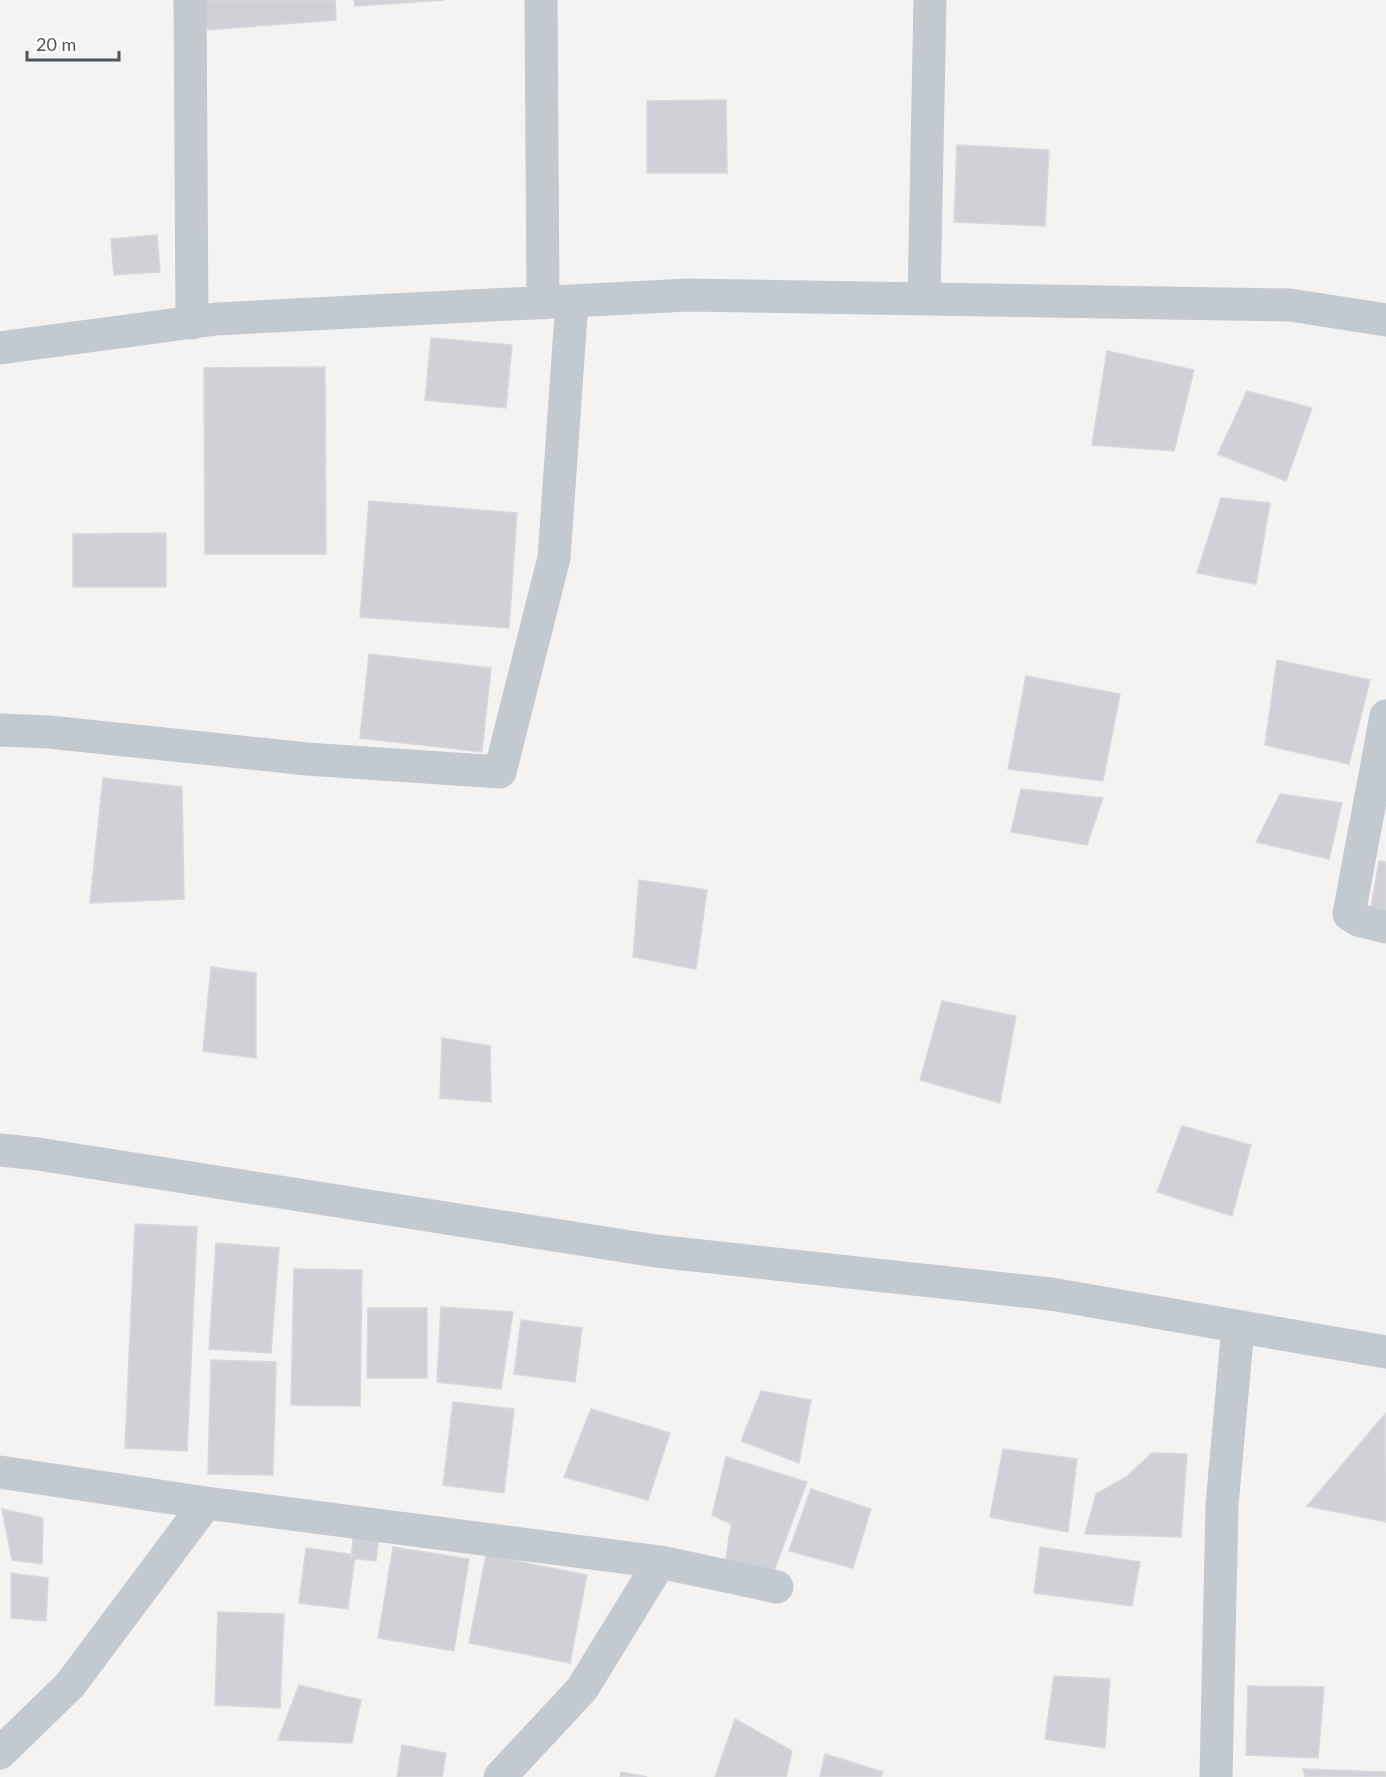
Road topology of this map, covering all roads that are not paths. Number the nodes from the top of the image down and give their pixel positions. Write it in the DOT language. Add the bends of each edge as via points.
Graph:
graph roads {
  1 [pos="190,0"];
  2 [pos="541,0"];
  3 [pos="930,0"];
  4 [pos="924,299"];
  5 [pos="557,302"];
  6 [pos="1386,320"];
  7 [pos="192,323"];
  8 [pos="0,348"];
  9 [pos="1386,716"];
  10 [pos="0,730"];
  11 [pos="1374,836"];
  12 [pos="1386,927"];
  13 [pos="0,1150"];
  14 [pos="1238,1327"];
  15 [pos="1386,1352"];
  16 [pos="0,1472"];
  17 [pos="206,1503"];
  18 [pos="660,1562"];
  19 [pos="777,1587"];
  20 [pos="0,1753"];
  21 [pos="500,1777"];
  22 [pos="1216,1777"];
  1 -- 7 [label="street"];
  2 -- 5 [label="street"];
  3 -- 4 [label="street"];
  4 -- 5 [label="street" via="688,296"];
  4 -- 6 [label="street" via="1290,305"];
  5 -- 7 [label="street"];
  5 -- 10 [label="street" via="554,558 500,772 307,759"];
  7 -- 8 [label="street"];
  9 -- 11 [label="street"];
  11 -- 12 [label="street" via="1349,914 1358,921"];
  13 -- 14 [label="street" via="656,1251 1051,1294"];
  14 -- 15 [label="street"];
  14 -- 22 [label="street" via="1222,1505"];
  16 -- 17 [label="street"];
  17 -- 18 [label="street"];
  17 -- 20 [label="street" via="70,1685"];
  18 -- 19 [label="street"];
  18 -- 21 [label="street" via="582,1689"];
}
